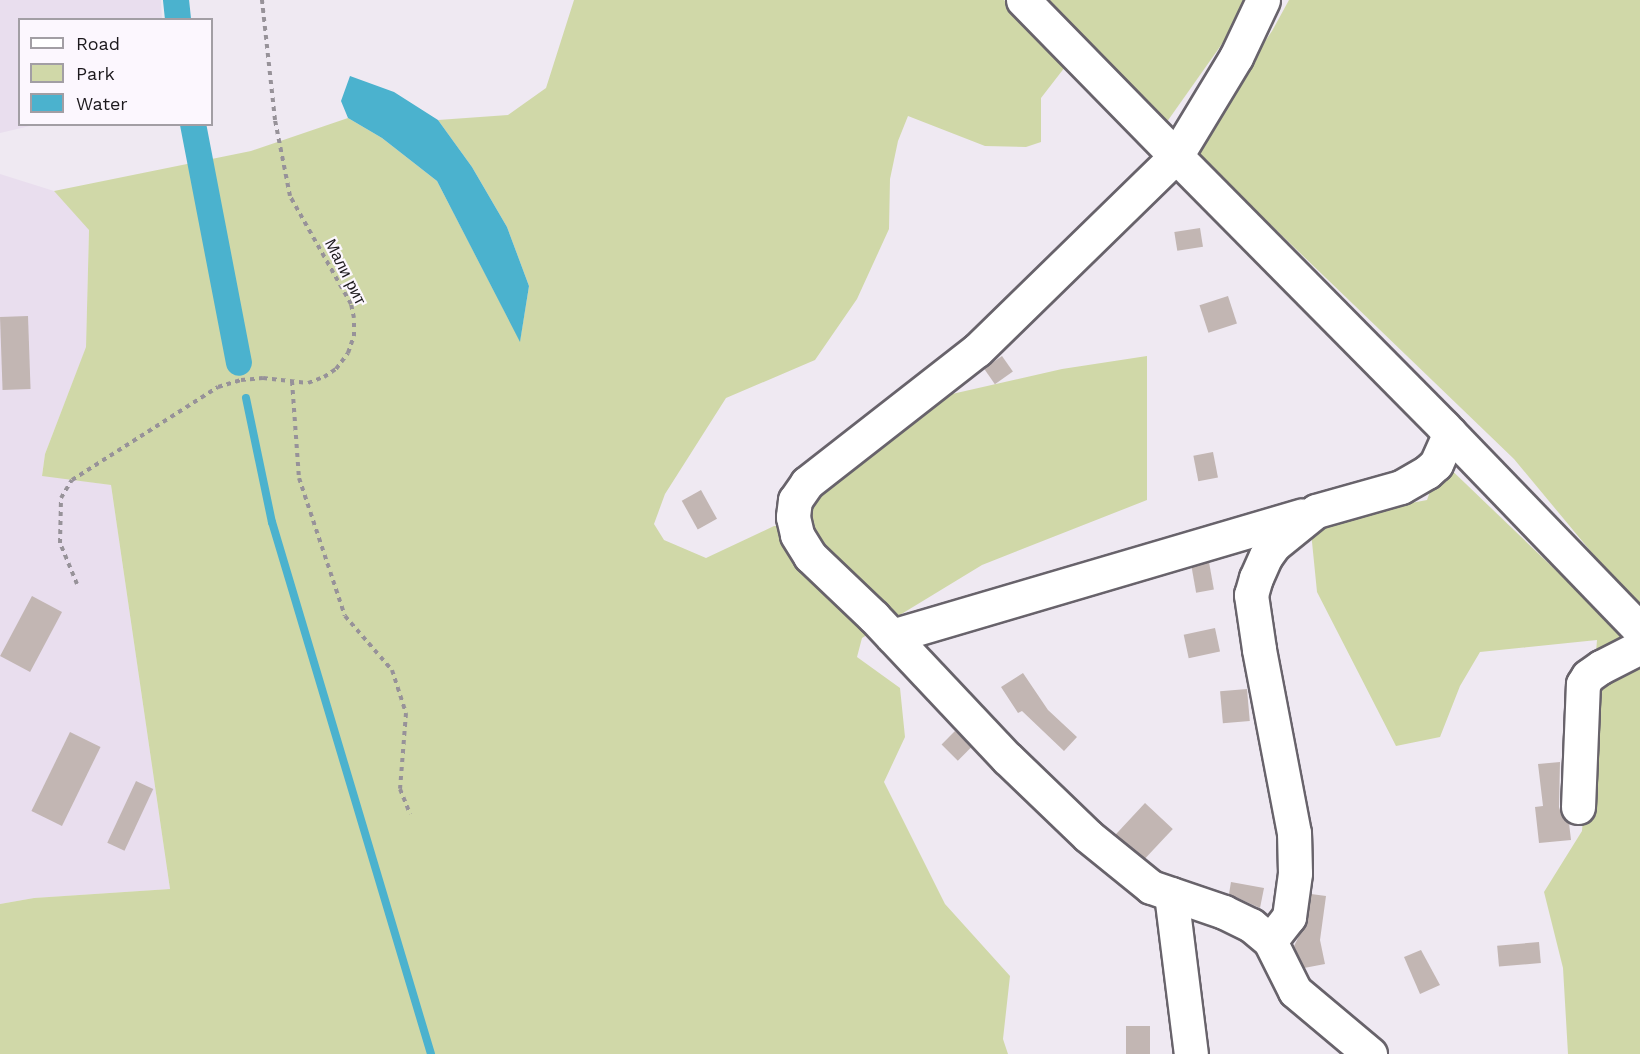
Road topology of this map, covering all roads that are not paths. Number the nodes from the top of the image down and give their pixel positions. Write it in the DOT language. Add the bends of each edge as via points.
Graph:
graph roads {
  1 [pos="1023,0"];
  2 [pos="1263,0"];
  3 [pos="1176,156"];
  4 [pos="1450,433"];
  5 [pos="1316,511"];
  6 [pos="1640,630"];
  7 [pos="892,636"];
  8 [pos="1640,647"];
  9 [pos="1578,807"];
  10 [pos="1171,894"];
  11 [pos="1270,941"];
  12 [pos="1191,1054"];
  13 [pos="1370,1054"];
  1 -- 3 [label="lane"];
  2 -- 3 [label="lane" via="1236,57"];
  3 -- 4 [label="lane"];
  3 -- 7 [label="lane" via="976,350 807,483 795,500 797,535 810,556"];
  4 -- 5 [label="lane" via="1436,464 1401,487"];
  4 -- 6 [label="lane"];
  5 -- 7 [label="lane"];
  5 -- 11 [label="lane" via="1274,545 1251,595 1294,832 1295,873 1289,917"];
  7 -- 10 [label="lane" via="1007,758 1088,836 1151,887"];
  8 -- 9 [label="lane" via="1601,667 1583,684"];
  10 -- 11 [label="lane" via="1233,916"];
  10 -- 12 [label="lane"];
  11 -- 13 [label="lane" via="1295,991"];
}
